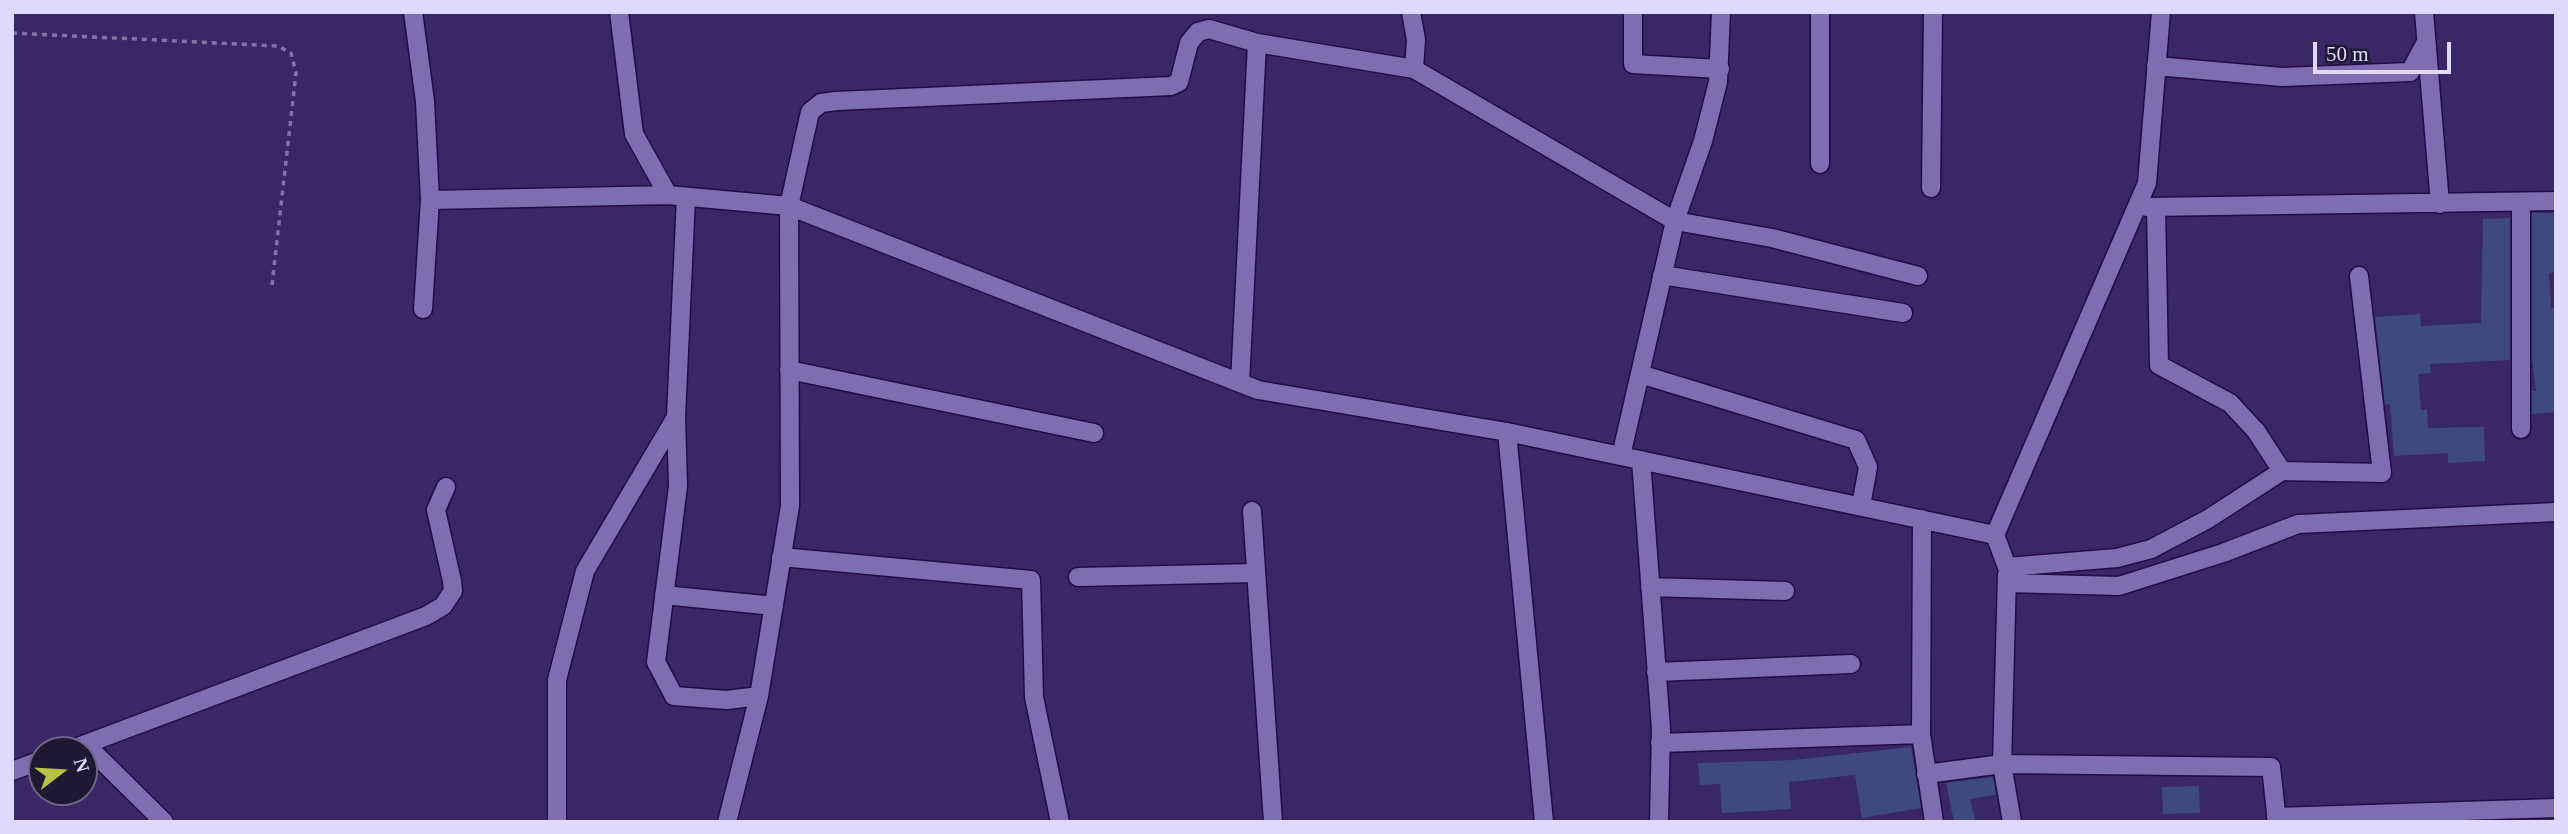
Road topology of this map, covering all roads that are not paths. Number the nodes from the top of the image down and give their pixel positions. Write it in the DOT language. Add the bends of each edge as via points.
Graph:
graph roads {
  1 [pos="413,12"];
  2 [pos="620,12"];
  3 [pos="1411,12"];
  4 [pos="1633,12"];
  5 [pos="1721,12"];
  6 [pos="1820,12"];
  7 [pos="1933,12"];
  8 [pos="2161,12"];
  9 [pos="2424,12"];
  10 [pos="2426,42"];
  11 [pos="1257,43"];
  12 [pos="2157,66"];
  13 [pos="1414,69"];
  14 [pos="1720,69"];
  15 [pos="1820,164"];
  16 [pos="1931,188"];
  17 [pos="677,196"];
  18 [pos="430,200"];
  19 [pos="2556,201"];
  20 [pos="2521,202"];
  21 [pos="2440,204"];
  22 [pos="789,206"];
  23 [pos="2136,207"];
  24 [pos="2156,207"];
  25 [pos="1675,221"];
  26 [pos="1662,275"];
  27 [pos="1918,276"];
  28 [pos="2358,276"];
  29 [pos="423,309"];
  30 [pos="1903,313"];
  31 [pos="789,370"];
  32 [pos="1640,374"];
  33 [pos="1240,383"];
  34 [pos="676,417"];
  35 [pos="2521,429"];
  36 [pos="1507,432"];
  37 [pos="1094,433"];
  38 [pos="1621,456"];
  39 [pos="1641,460"];
  40 [pos="2282,471"];
  41 [pos="446,487"];
  42 [pos="1861,506"];
  43 [pos="1252,511"];
  44 [pos="2556,512"];
  45 [pos="1922,519"];
  46 [pos="1995,535"];
  47 [pos="781,557"];
  48 [pos="1256,573"];
  49 [pos="2007,575"];
  50 [pos="1077,577"];
  51 [pos="1650,587"];
  52 [pos="1785,591"];
  53 [pos="664,594"];
  54 [pos="774,606"];
  55 [pos="1851,664"];
  56 [pos="1656,672"];
  57 [pos="760,696"];
  58 [pos="1920,734"];
  59 [pos="98,739"];
  60 [pos="1660,743"];
  61 [pos="98,764"];
  62 [pos="2002,764"];
  63 [pos="1926,774"];
  64 [pos="2556,808"];
  65 [pos="2277,819"];
  66 [pos="164,822"];
  67 [pos="557,822"];
  68 [pos="727,822"];
  69 [pos="1060,822"];
  70 [pos="1273,822"];
  71 [pos="1544,822"];
  72 [pos="1659,822"];
  73 [pos="1934,822"];
  74 [pos="2012,822"];
  1 -- 18 [label="street" via="425,101"];
  2 -- 17 [label="street" via="634,134"];
  3 -- 13 [label="street" via="1416,40"];
  4 -- 14 [label="street" via="1633,64"];
  5 -- 14 [label="street"];
  6 -- 15 [label="street"];
  7 -- 16 [label="street"];
  8 -- 12 [label="street"];
  9 -- 10 [label="street"];
  10 -- 12 [label="street" via="2410,72 2282,77"];
  10 -- 21 [label="street"];
  11 -- 13 [label="street"];
  11 -- 22 [label="street" via="1209,29 1198,32 1189,43 1179,82 1171,86 821,103 810,112"];
  11 -- 33 [label="street"];
  12 -- 23 [label="street" via="2147,183"];
  13 -- 25 [label="street"];
  14 -- 25 [label="street" via="1703,141"];
  17 -- 18 [label="street"];
  17 -- 22 [label="street"];
  17 -- 34 [label="street"];
  18 -- 29 [label="street"];
  19 -- 20 [label="street"];
  20 -- 21 [label="street"];
  20 -- 35 [label="street"];
  21 -- 24 [label="street"];
  22 -- 31 [label="street"];
  22 -- 33 [label="street"];
  23 -- 24 [label="street"];
  23 -- 46 [label="street"];
  24 -- 40 [label="street" via="2159,365 2230,404 2256,431"];
  25 -- 26 [label="street"];
  25 -- 27 [label="street" via="1773,238"];
  26 -- 30 [label="street"];
  26 -- 32 [label="street"];
  28 -- 40 [label="street" via="2382,474"];
  31 -- 37 [label="street"];
  31 -- 47 [label="street" via="790,506"];
  32 -- 38 [label="street"];
  32 -- 42 [label="street" via="1856,440 1868,467"];
  33 -- 36 [label="street" via="1258,390"];
  34 -- 53 [label="street" via="678,485"];
  34 -- 67 [label="street" via="585,571 557,680"];
  36 -- 38 [label="street"];
  36 -- 71 [label="street"];
  38 -- 39 [label="street"];
  39 -- 42 [label="street"];
  39 -- 51 [label="street"];
  40 -- 49 [label="street" via="2151,549"];
  41 -- 59 [label="street" via="436,510 453,592 443,606"];
  42 -- 45 [label="street"];
  43 -- 48 [label="street"];
  44 -- 49 [label="street" via="2298,524 2119,586"];
  45 -- 46 [label="street"];
  45 -- 58 [label="street"];
  46 -- 49 [label="street"];
  47 -- 54 [label="street"];
  47 -- 69 [label="street" via="1031,580 1034,697"];
  48 -- 50 [label="street"];
  48 -- 70 [label="street"];
  49 -- 62 [label="street"];
  51 -- 52 [label="street"];
  51 -- 56 [label="street"];
  53 -- 54 [label="street"];
  53 -- 57 [label="street" via="656,662 674,696 727,700"];
  54 -- 57 [label="street"];
  55 -- 56 [label="street"];
  56 -- 60 [label="street"];
  57 -- 68 [label="street"];
  58 -- 60 [label="street"];
  58 -- 63 [label="street"];
  60 -- 72 [label="street"];
  61 -- 66 [label="street"];
  62 -- 63 [label="street"];
  62 -- 65 [label="street" via="2271,767"];
  62 -- 74 [label="street"];
  63 -- 73 [label="street"];
  64 -- 65 [label="street"];
}
